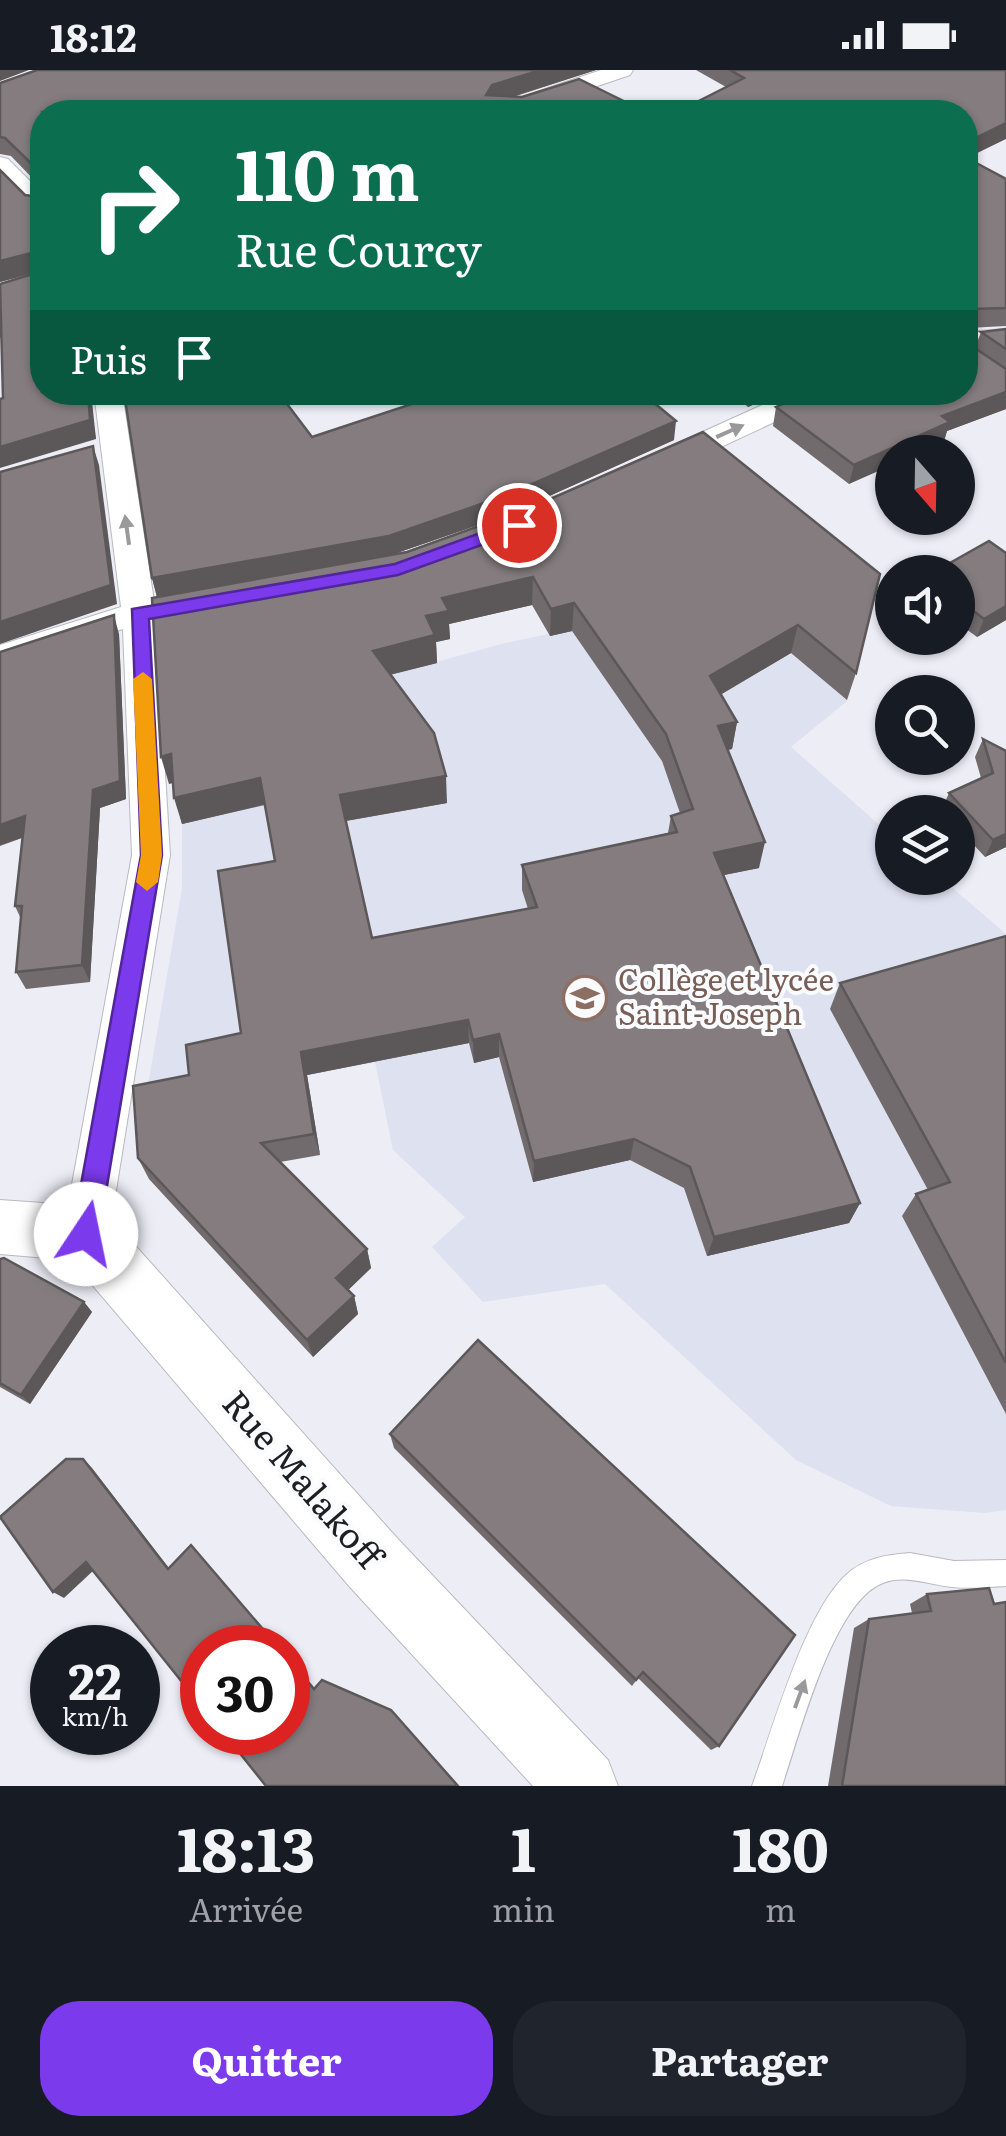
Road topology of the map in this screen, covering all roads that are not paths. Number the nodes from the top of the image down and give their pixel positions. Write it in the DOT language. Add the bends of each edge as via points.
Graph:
graph roads {
  1 [pos="622,70"];
  2 [pos="536,100"];
  3 [pos="0,164"];
  4 [pos="30,194"];
  5 [pos="1006,337"];
  6 [pos="978,339"];
  7 [pos="108,405"];
  8 [pos="787,405"];
  9 [pos="640,472"];
  10 [pos="230,598"];
  11 [pos="139,614"];
  12 [pos="0,656"];
  13 [pos="0,1227"];
  14 [pos="86,1234"];
  15 [pos="1006,1574"];
  16 [pos="582,1786"];
  17 [pos="767,1786"];
  1 -- 2 [label="street"];
  3 -- 4 [label="street"];
  5 -- 6 [label="street"];
  11 -- 7 [label="street, one-way" via="106,450"];
  9 -- 8 [label="street, one-way"];
  10 -- 11 [label="street"];
  11 -- 12 [label="street"];
  11 -- 14 [label="street" via="152,855"];
  13 -- 14 [label="street"];
  14 -- 16 [label="street, Rue Malakoff" via="373,1562"];
  17 -- 15 [label="lane, one-way" via="827,1620 856,1584 880,1569 910,1566"];
}
